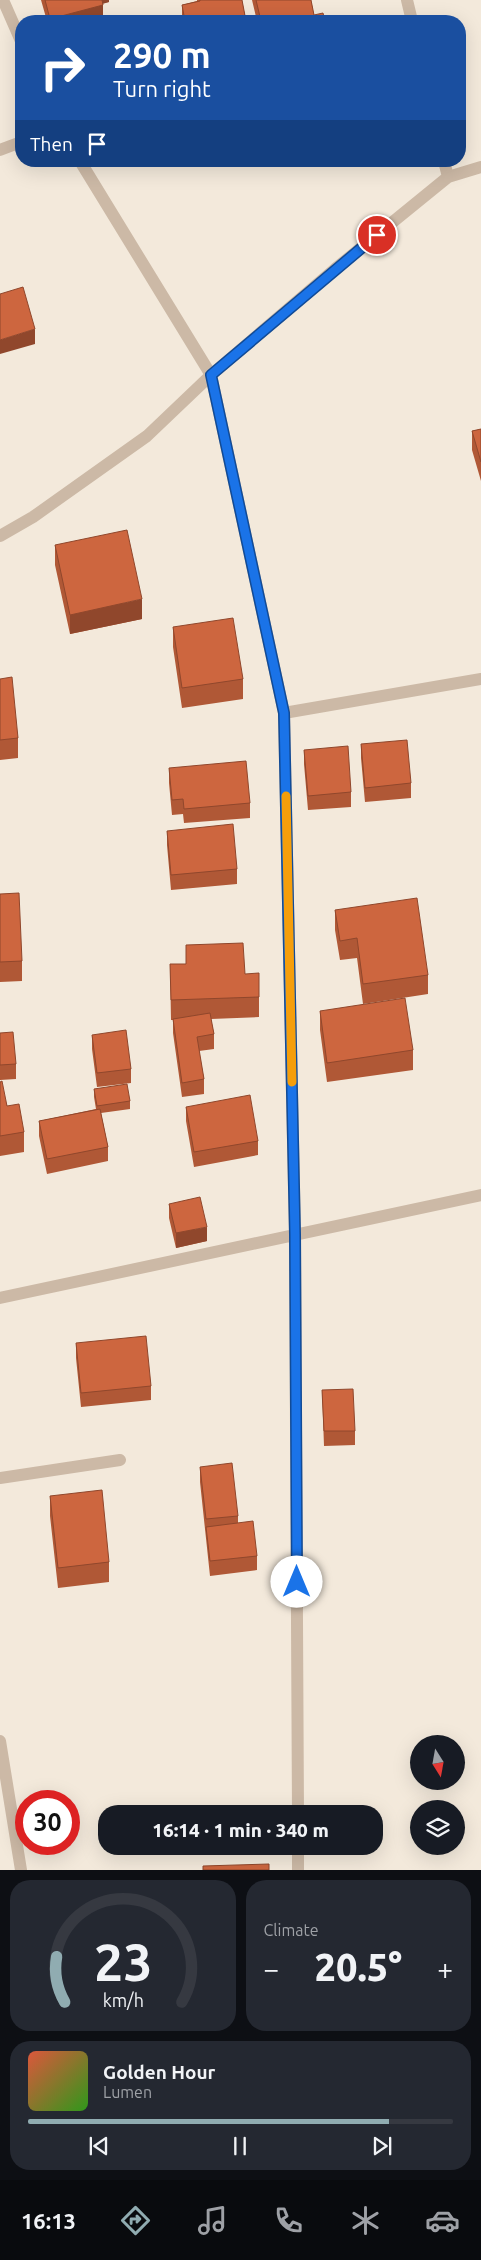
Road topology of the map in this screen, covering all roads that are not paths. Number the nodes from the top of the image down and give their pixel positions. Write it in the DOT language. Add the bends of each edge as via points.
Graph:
graph roads {
  1 [pos="3,0"];
  2 [pos="407,0"];
  3 [pos="411,15"];
  4 [pos="15,27"];
  5 [pos="15,144"];
  6 [pos="0,150"];
  7 [pos="481,166"];
  8 [pos="84,167"];
  9 [pos="446,167"];
  10 [pos="448,177"];
  11 [pos="211,375"];
  12 [pos="0,536"];
  13 [pos="481,679"];
  14 [pos="284,713"];
  15 [pos="481,1195"];
  16 [pos="295,1234"];
  17 [pos="0,1298"];
  18 [pos="120,1460"];
  19 [pos="0,1478"];
  20 [pos="0,1741"];
  21 [pos="298,1805"];
  22 [pos="298,1855"];
  23 [pos="21,1870"];
  24 [pos="298,1870"];
  1 -- 4 [label="street"];
  2 -- 3 [label="street"];
  5 -- 6 [label="street"];
  7 -- 10 [label="street"];
  8 -- 11 [label="street"];
  9 -- 10 [label="street"];
  10 -- 11 [label="street"];
  11 -- 12 [label="street" via="148,436 33,517"];
  11 -- 14 [label="street"];
  13 -- 14 [label="street"];
  14 -- 16 [label="street"];
  15 -- 16 [label="street"];
  16 -- 17 [label="street"];
  16 -- 21 [label="street"];
  18 -- 19 [label="street"];
  20 -- 23 [label="street"];
  22 -- 24 [label="street"];
}
